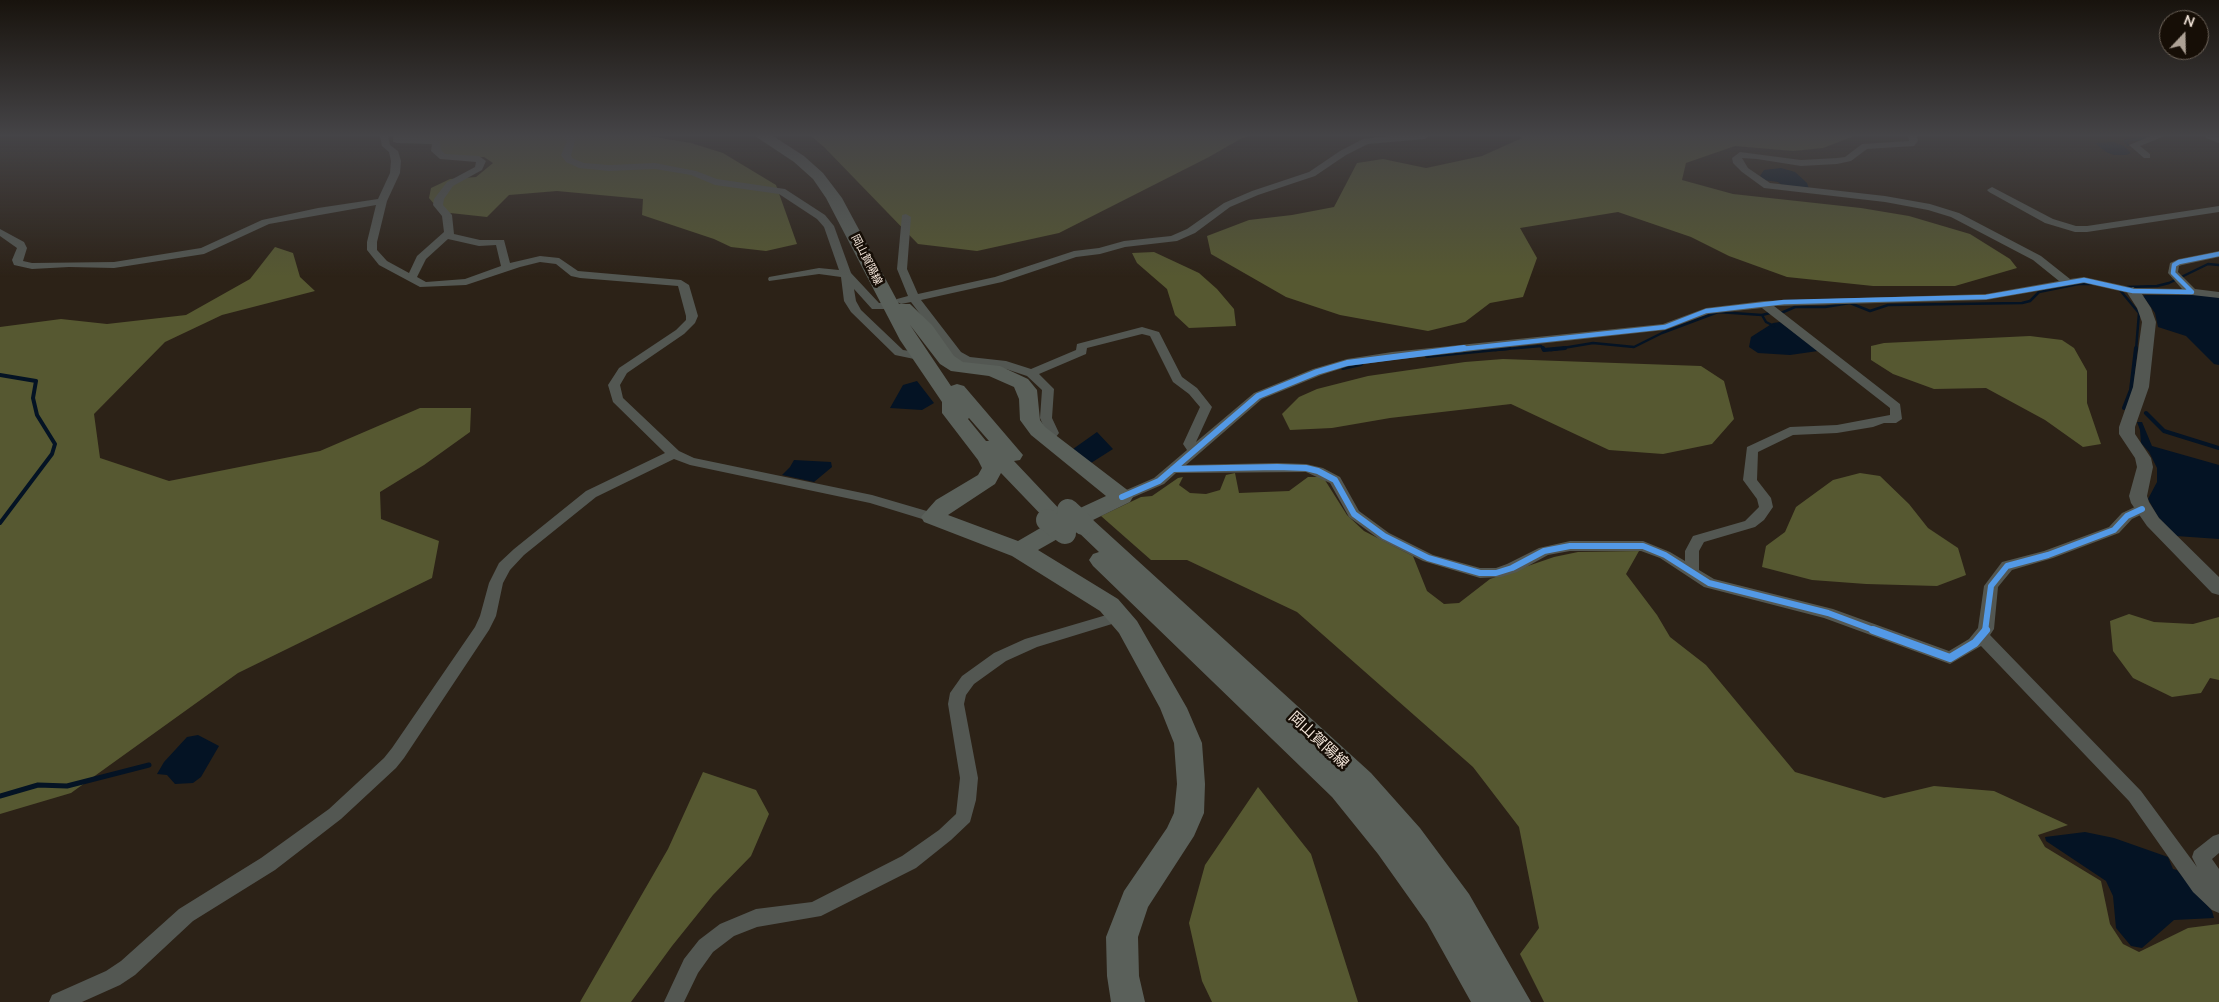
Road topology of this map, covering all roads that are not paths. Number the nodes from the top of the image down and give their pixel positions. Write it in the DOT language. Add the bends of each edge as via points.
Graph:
graph roads {
  1 [pos="390,183"];
  2 [pos="452,183"];
  3 [pos="722,183"];
  4 [pos="823,183"];
  5 [pos="835,183"];
  6 [pos="1286,183"];
  7 [pos="1763,183"];
  8 [pos="1992,190"];
  9 [pos="382,201"];
  10 [pos="2219,209"];
  11 [pos="906,217"];
  12 [pos="0,232"];
  13 [pos="445,236"];
  14 [pos="2219,254"];
  15 [pos="508,267"];
  16 [pos="846,274"];
  17 [pos="409,277"];
  18 [pos="773,279"];
  19 [pos="2066,281"];
  20 [pos="2127,289"];
  21 [pos="2192,292"];
  22 [pos="2219,295"];
  23 [pos="902,303"];
  24 [pos="1764,304"];
  25 [pos="919,356"];
  26 [pos="1031,373"];
  27 [pos="1002,374"];
  28 [pos="951,403"];
  29 [pos="1048,439"];
  30 [pos="1194,450"];
  31 [pos="674,454"];
  32 [pos="1020,464"];
  33 [pos="1173,469"];
  34 [pos="967,493"];
  35 [pos="1122,497"];
  36 [pos="2142,509"];
  37 [pos="932,517"];
  38 [pos="1068,526"];
  39 [pos="1020,550"];
  40 [pos="1692,572"];
  41 [pos="2219,588"];
  42 [pos="1120,616"];
  43 [pos="1980,635"];
  44 [pos="2219,842"];
  45 [pos="2219,886"];
  46 [pos="2219,904"];
  47 [pos="60,1002"];
  48 [pos="674,1002"];
  49 [pos="1128,1002"];
  50 [pos="1489,1002"];
  51 [pos="1514,1002"];
  1 -- 9 [label="street"];
  2 -- 13 [label="street" via="439,198 438,205 447,214 448,233"];
  3 -- 16 [label="street" via="782,191 821,216 829,226"];
  4 -- 23 [label="main road, 岡山賀陽線"];
  5 -- 23 [label="main road, 岡山賀陽線"];
  6 -- 23 [label="street" via="1227,205 1191,231 1173,239 1074,254 998,280"];
  7 -- 19 [label="street" via="1767,186 1877,198 1955,215 2037,258"];
  8 -- 10 [label="street" via="2049,221 2075,229"];
  9 -- 12 [label="street" via="266,222 204,251 114,265 32,266 18,263 20,244"];
  9 -- 17 [label="street" via="372,250 378,260"];
  11 -- 23 [label="street"];
  13 -- 15 [label="street" via="479,243 500,242"];
  13 -- 17 [label="street" via="421,258"];
  14 -- 21 [label="street" via="2174,265 2178,278"];
  15 -- 17 [label="street" via="466,282 424,285"];
  15 -- 31 [label="street" via="528,261 559,261 580,275 675,281 684,285 691,321 623,371 614,384 617,399"];
  16 -- 18 [label="street" via="819,271"];
  16 -- 23 [label="street" via="876,308"];
  16 -- 25 [label="street" via="850,301 857,312 899,353"];
  19 -- 20 [label="street" via="2092,280"];
  19 -- 24 [label="street" via="1986,297"];
  20 -- 21 [label="street"];
  20 -- 36 [label="street" via="2144,308 2149,322 2140,387 2127,427 2130,441 2143,458 2138,496"];
  21 -- 22 [label="street"];
  23 -- 25 [label="main road, 岡山賀陽線"];
  23 -- 26 [label="street" via="966,360 1006,365"];
  23 -- 27 [label="main road, 岡山賀陽線" via="947,360 958,367 993,370"];
  23 -- 32 [label="main road, 岡山賀陽線" via="944,372"];
  24 -- 30 [label="street" via="1706,311 1665,327 1347,363 1258,396"];
  24 -- 40 [label="street" via="1896,407 1896,419 1837,429 1790,431 1752,450 1750,480 1764,498 1766,507 1750,524 1698,539 1692,552"];
  25 -- 28 [label="main road, 岡山賀陽線"];
  26 -- 29 [label="street" via="1048,389 1046,418 1053,433"];
  26 -- 30 [label="street" via="1082,352 1082,346 1142,330 1155,334 1177,379 1206,406 1189,444"];
  27 -- 29 [label="main road, 岡山賀陽線" via="1021,383 1027,390 1030,420"];
  27 -- 32 [label="main road, 岡山賀陽線" via="974,378 968,386 970,395 1012,445"];
  28 -- 34 [label="main road, 岡山賀陽線" via="952,413 988,458 992,468 987,479"];
  28 -- 38 [label="main road, 岡山賀陽線" via="989,449"];
  29 -- 35 [label="main road, 岡山賀陽線"];
  30 -- 33 [label="street"];
  31 -- 37 [label="street" via="690,461 872,499"];
  31 -- 47 [label="street" via="591,494 518,552 504,567 496,583 481,630 398,753 335,814 268,864 186,915 128,968"];
  32 -- 38 [label="main road, 岡山賀陽線"];
  33 -- 35 [label="street" via="1159,481"];
  33 -- 40 [label="street" via="1269,467 1318,470 1335,480 1354,514 1384,536 1428,558 1480,573 1496,573 1544,550 1570,546 1643,546"];
  34 -- 37 [label="main road, 岡山賀陽線" via="944,505"];
  34 -- 38 [label="main road, 岡山賀陽線" via="1013,491"];
  35 -- 39 [label="main road"];
  36 -- 41 [label="street"];
  36 -- 43 [label="street" via="2127,516 2114,530 2048,555 2007,566 1991,586 1986,629"];
  37 -- 39 [label="main road"];
  38 -- 50 [label="main road, 岡山賀陽線" via="1342,789 1389,845 1438,913"];
  38 -- 51 [label="main road, 岡山賀陽線" via="1361,781 1409,836 1458,904"];
  39 -- 42 [label="main road" via="1108,605"];
  40 -- 43 [label="street" via="1709,583 1828,613 1950,658 1975,642"];
  42 -- 48 [label="street" via="1031,643 1000,657 968,680 958,693 956,704 968,778 964,817 910,862 814,910 756,918 727,930 706,946 690,966"];
  42 -- 49 [label="main road" via="1172,708 1188,744 1192,784 1189,812 1179,836 1136,901 1122,937 1123,976"];
  43 -- 46 [label="street" via="2136,796 2200,886"];
  44 -- 45 [label="street" via="2201,857"];
}
